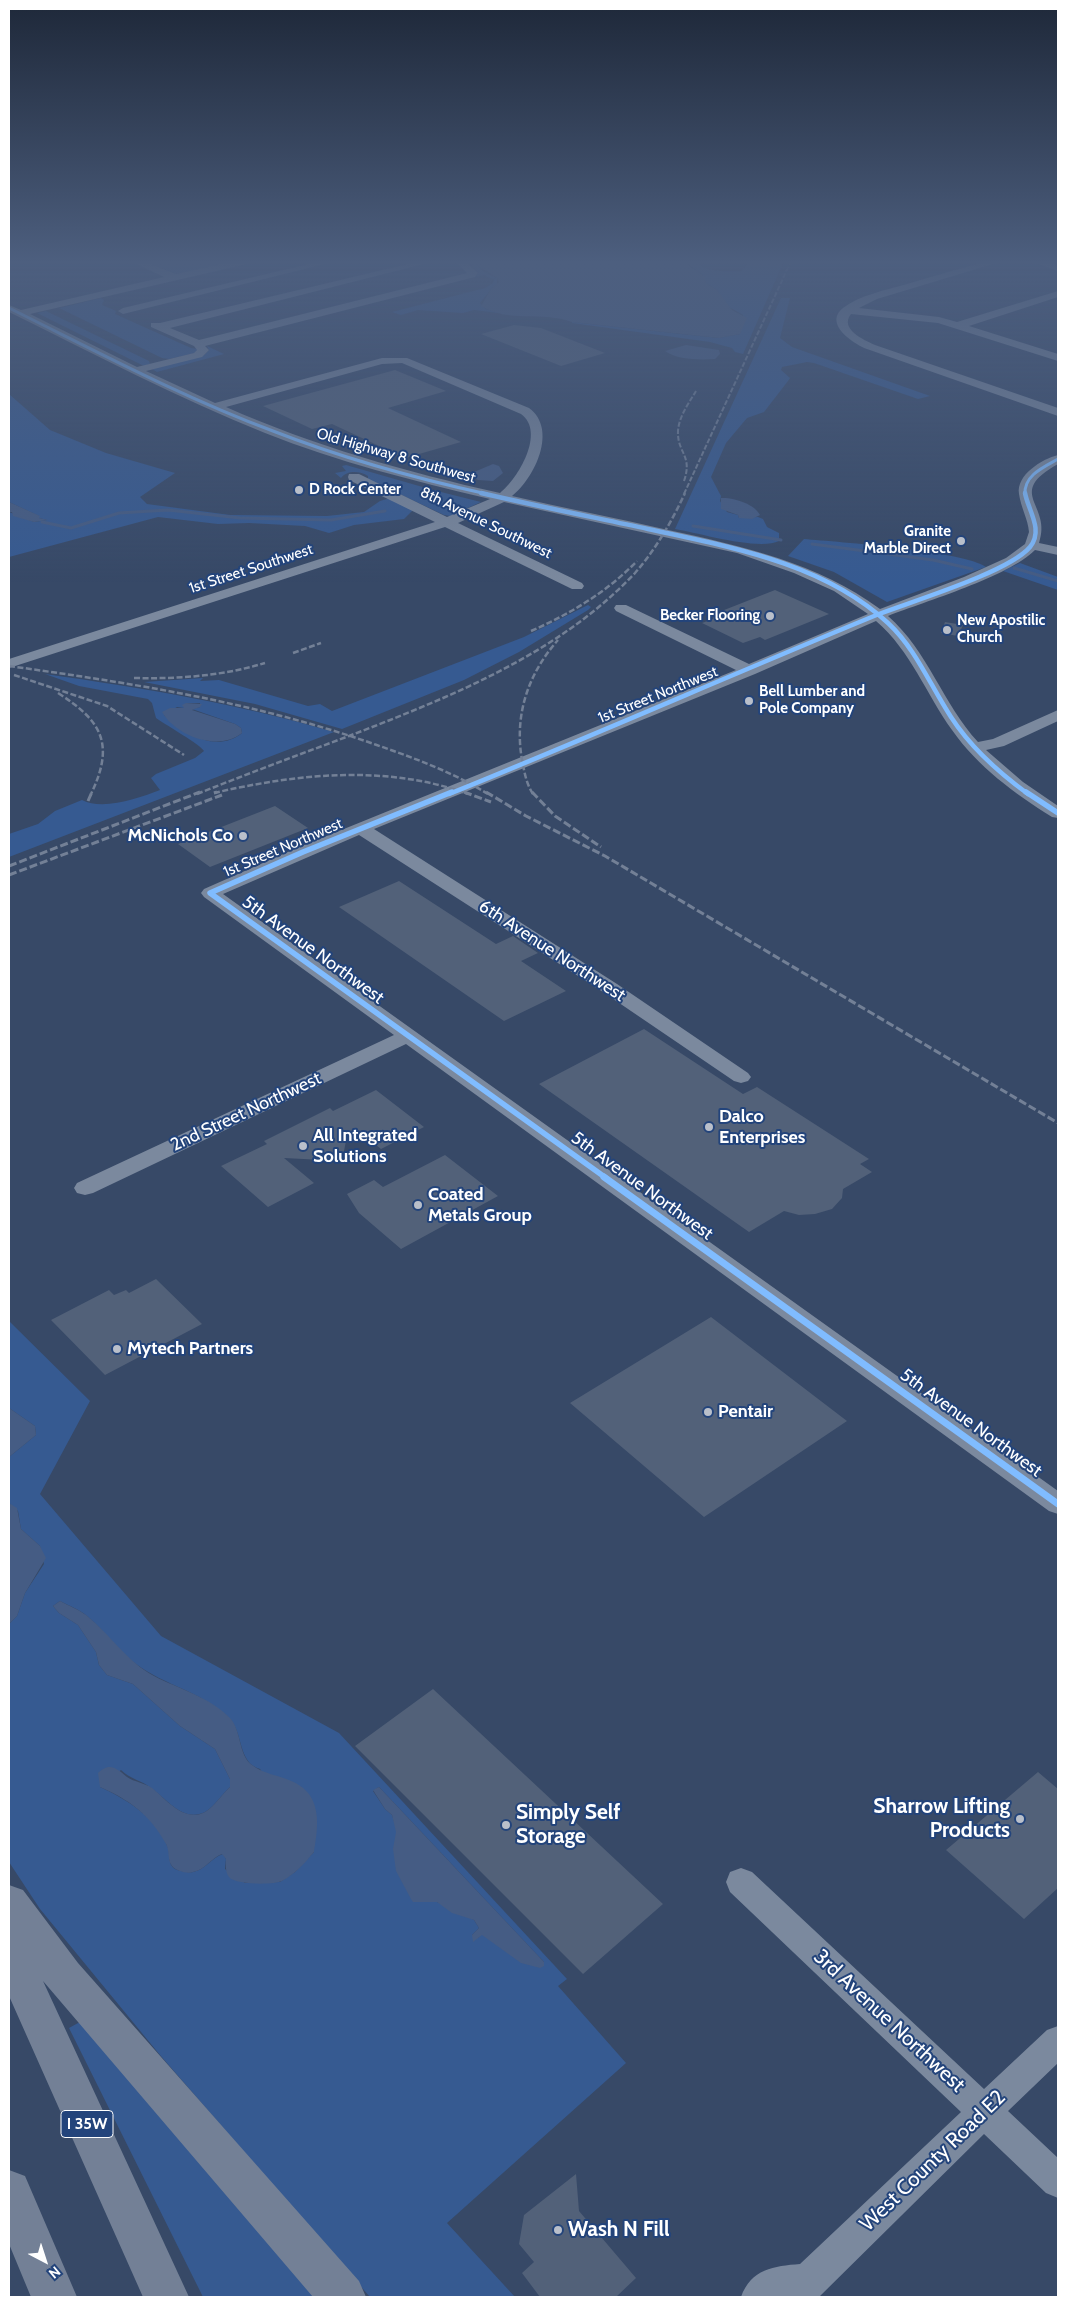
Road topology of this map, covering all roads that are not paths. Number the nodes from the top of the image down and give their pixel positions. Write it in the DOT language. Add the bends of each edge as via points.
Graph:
graph roads {
  1 [pos="134,369"];
  2 [pos="143,369"];
  3 [pos="355,369"];
  4 [pos="426,369"];
  5 [pos="935,369"];
  6 [pos="137,370"];
  7 [pos="214,408"];
  8 [pos="1058,412"];
  9 [pos="1058,459"];
  10 [pos="1040,468"];
  11 [pos="1058,474"];
  12 [pos="354,477"];
  13 [pos="501,497"];
  14 [pos="448,522"];
  15 [pos="1032,545"];
  16 [pos="1058,550"];
  17 [pos="577,586"];
  18 [pos="621,608"];
  19 [pos="879,615"];
  20 [pos="838,633"];
  21 [pos="907,645"];
  22 [pos="9,664"];
  23 [pos="750,671"];
  24 [pos="1058,715"];
  25 [pos="974,748"];
  26 [pos="1058,813"];
  27 [pos="361,829"];
  28 [pos="210,892"];
  29 [pos="407,1036"];
  30 [pos="741,1076"];
  31 [pos="85,1188"];
  32 [pos="1058,1504"];
  33 [pos="741,1882"];
  34 [pos="9,1903"];
  35 [pos="9,1951"];
  36 [pos="1058,2041"];
  37 [pos="985,2111"];
  38 [pos="1058,2181"];
  39 [pos="9,2192"];
  40 [pos="804,2289"];
  41 [pos="54,2297"];
  42 [pos="166,2297"];
  43 [pos="343,2297"];
  44 [pos="759,2297"];
  1 -- 6 [label="street, Old Highway 8 Southwest"];
  2 -- 6 [label="street"];
  3 -- 7 [label="street, 1st Street Southwest"];
  4 -- 13 [label="street, 1st Street Southwest" via="510,404 535,419 539,428 528,468 521,481"];
  5 -- 8 [label="street"];
  6 -- 7 [label="street, Old Highway 8 Southwest"];
  7 -- 13 [label="street, Old Highway 8 Southwest" via="338,454"];
  9 -- 10 [label="street"];
  10 -- 11 [label="street"];
  10 -- 15 [label="street" via="1032,474 1024,489 1035,523"];
  12 -- 14 [label="street, 8th Avenue Southwest"];
  13 -- 14 [label="street, 1st Street Southwest"];
  13 -- 19 [label="street, Old Highway 8 Southwest" via="741,550 795,568"];
  14 -- 17 [label="street, 8th Avenue Southwest"];
  14 -- 22 [label="street, 1st Street Southwest"];
  15 -- 16 [label="street"];
  15 -- 19 [label="street, 1st Street Northwest" via="1002,565"];
  18 -- 23 [label="street"];
  19 -- 20 [label="street, 1st Street Northwest"];
  19 -- 21 [label="street"];
  20 -- 21 [label="street" via="874,633"];
  20 -- 23 [label="street, 1st Street Northwest"];
  21 -- 25 [label="street" via="947,712"];
  23 -- 27 [label="street, 1st Street Northwest"];
  24 -- 25 [label="street" via="998,743"];
  25 -- 26 [label="street" via="1019,787"];
  27 -- 28 [label="street, 1st Street Northwest"];
  27 -- 30 [label="street, 6th Avenue Northwest"];
  28 -- 29 [label="street, 5th Avenue Northwest"];
  29 -- 31 [label="street, 2nd Street Northwest"];
  29 -- 32 [label="street, 5th Avenue Northwest"];
  33 -- 37 [label="street, 3rd Avenue Northwest"];
  34 -- 43 [label="highway" via="64,1976"];
  35 -- 42 [label="highway, I 35W"];
  36 -- 37 [label="street, West County Road E2"];
  37 -- 38 [label="street, 3rd Avenue Northwest"];
  37 -- 40 [label="street, West County Road E2"];
  39 -- 41 [label="highway"];
  40 -- 44 [label="street, West County Road E2" via="776,2283"];
}
